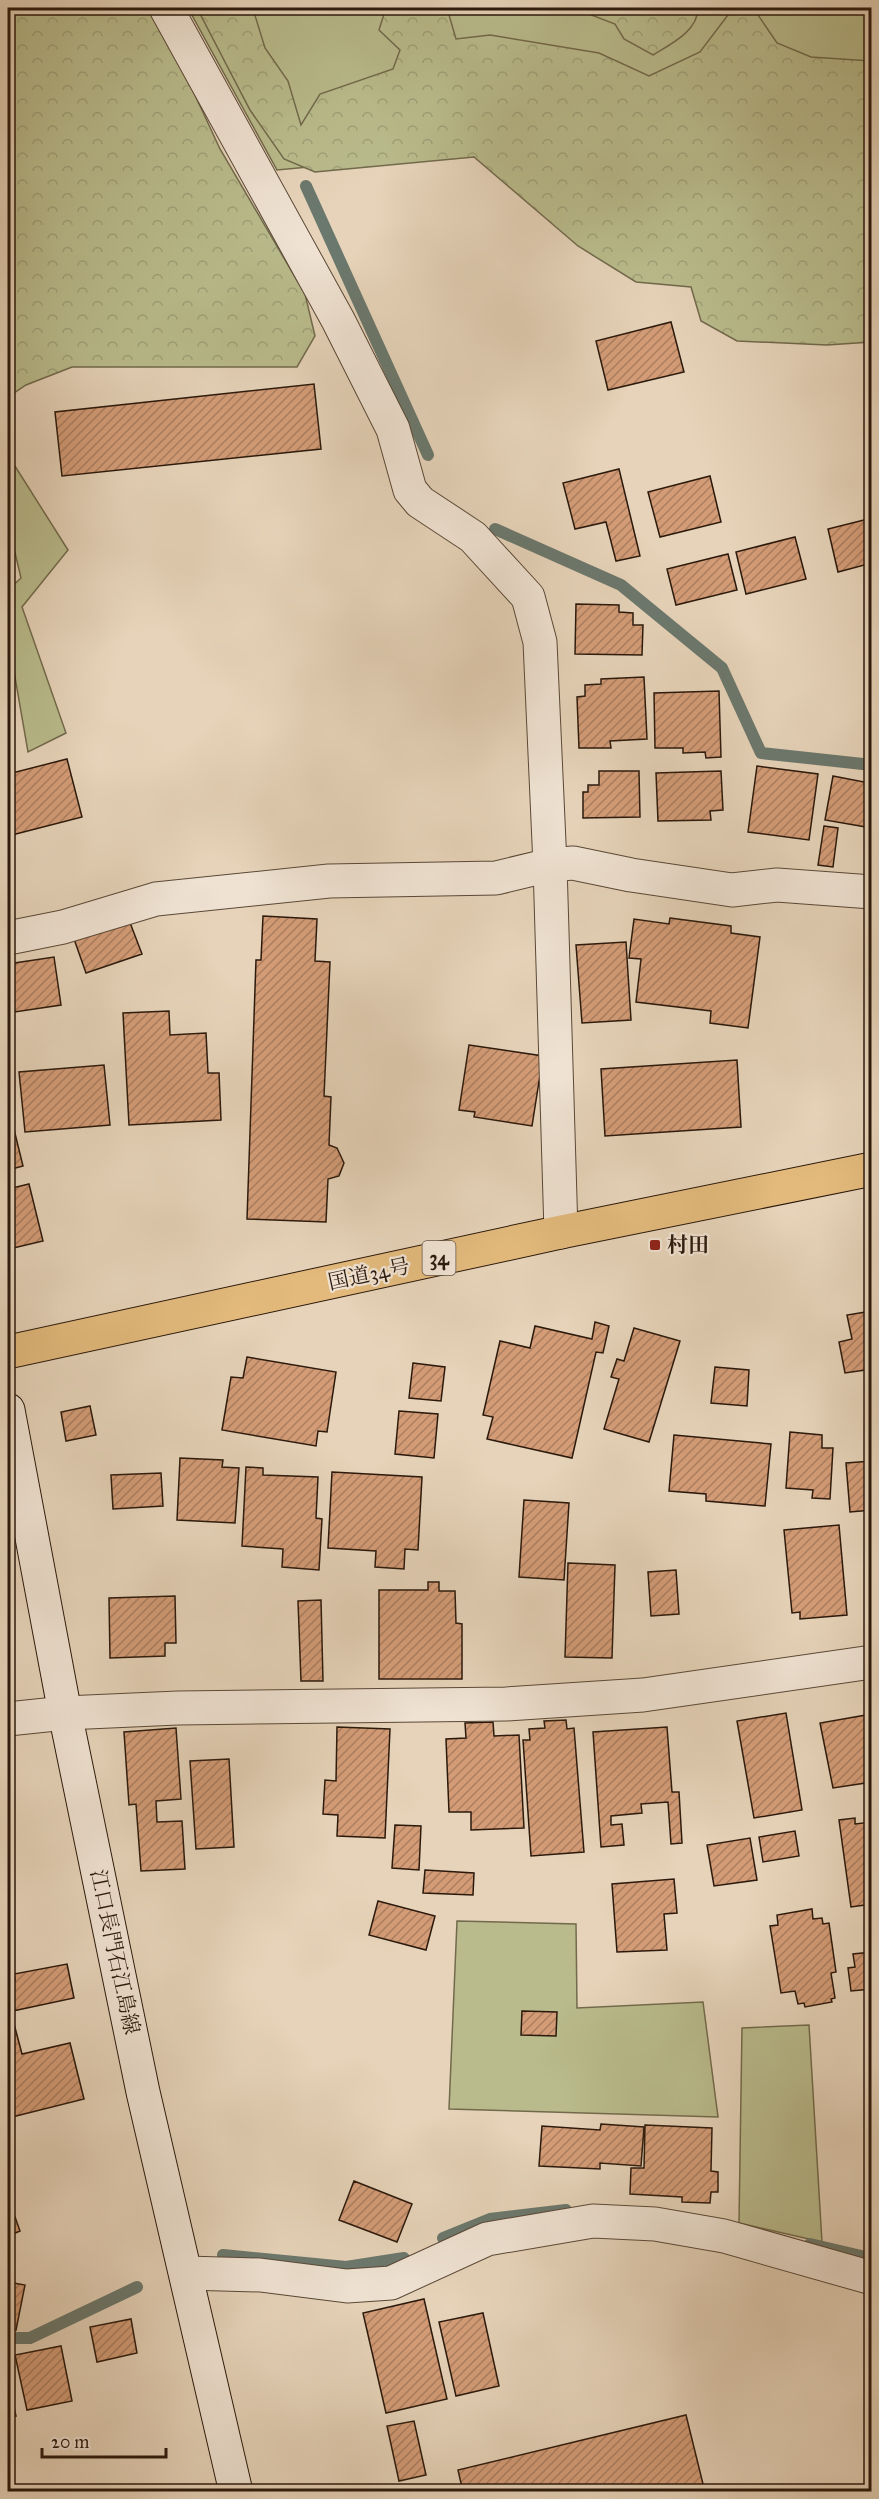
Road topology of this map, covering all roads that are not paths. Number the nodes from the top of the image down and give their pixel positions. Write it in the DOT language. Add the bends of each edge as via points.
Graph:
graph roads {
  1 [pos="166,8"];
  2 [pos="550,865"];
  3 [pos="872,892"];
  4 [pos="8,938"];
  5 [pos="872,1169"];
  6 [pos="561,1232"];
  7 [pos="8,1352"];
  8 [pos="8,1410"];
  9 [pos="872,1662"];
  10 [pos="65,1713"];
  11 [pos="8,1719"];
  12 [pos="186,2273"];
  13 [pos="872,2278"];
  14 [pos="236,2492"];
  1 -- 2 [label="street" via="338,320 393,429 410,490 420,502 473,537 528,597 540,642"];
  2 -- 3 [label="street" via="573,862 732,890 777,885"];
  2 -- 4 [label="street" via="496,878 329,882 156,899 63,927"];
  2 -- 6 [label="street"];
  5 -- 6 [label="highway, 国道34号 / 34"];
  6 -- 7 [label="highway, 国道34号 / 34"];
  8 -- 10 [label="street, 江口長門石江島線"];
  9 -- 10 [label="street" via="678,1692 540,1702"];
  10 -- 11 [label="street"];
  10 -- 12 [label="street, 江口長門石江島線" via="143,2092"];
  12 -- 13 [label="street" via="260,2274 347,2286 391,2283 487,2240 593,2221 656,2224 724,2236"];
  12 -- 14 [label="street, 江口長門石江島線"];
}
